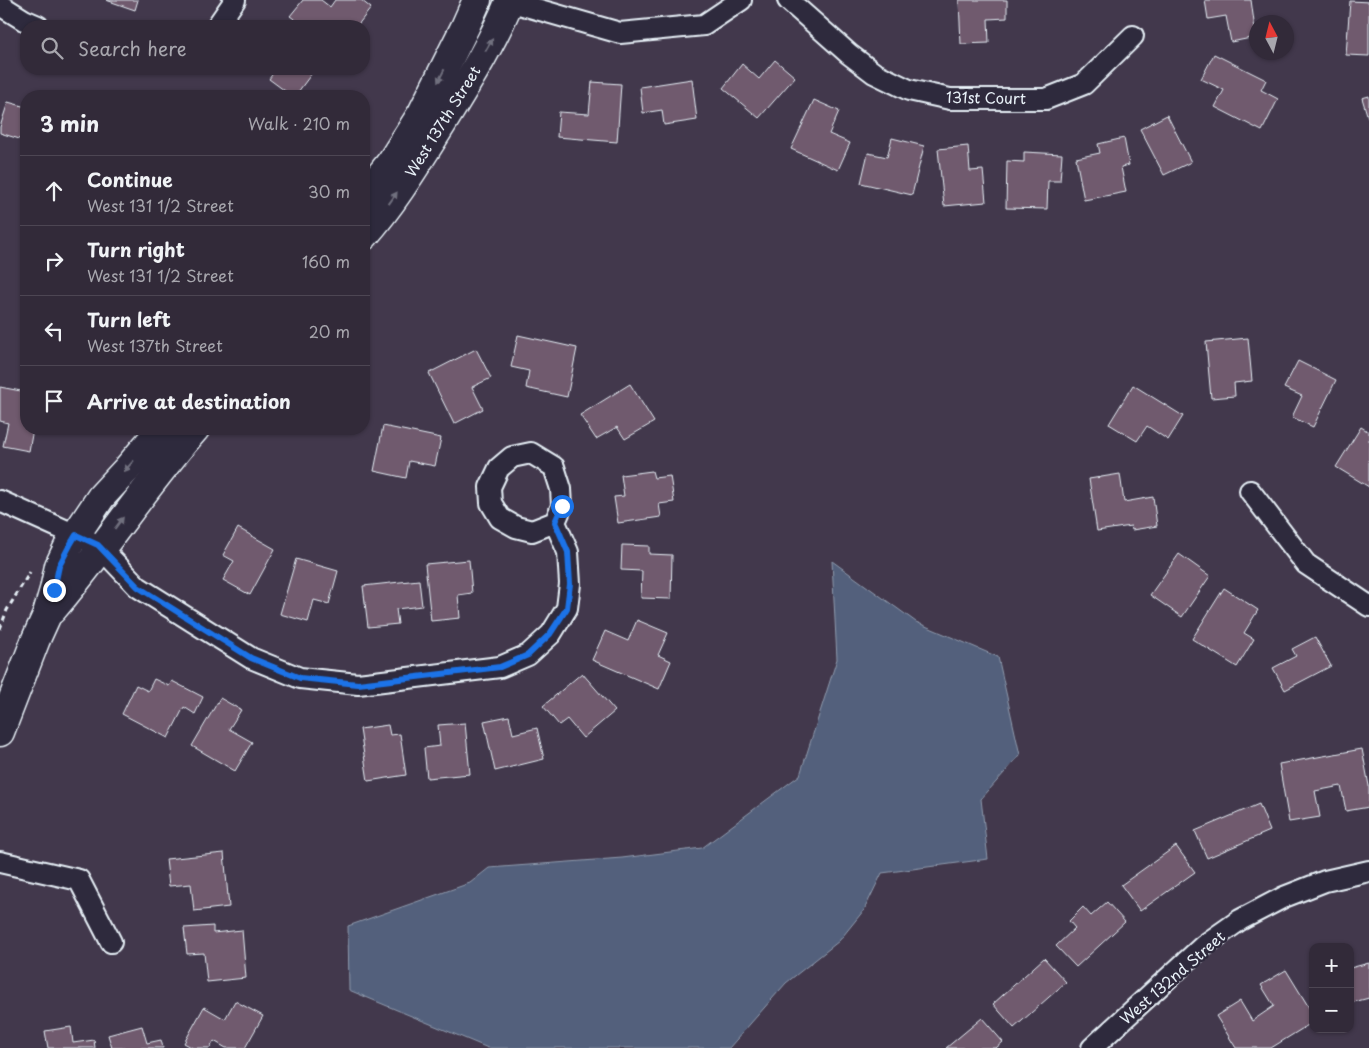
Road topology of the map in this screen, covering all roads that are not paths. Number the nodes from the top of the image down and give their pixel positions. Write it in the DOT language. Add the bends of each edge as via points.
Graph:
graph roads {
  1 [pos="235,0"];
  2 [pos="477,0"];
  3 [pos="508,0"];
  4 [pos="741,0"];
  5 [pos="788,0"];
  6 [pos="0,5"];
  7 [pos="24,20"];
  8 [pos="221,20"];
  9 [pos="1133,36"];
  10 [pos="370,188"];
  11 [pos="370,229"];
  12 [pos="156,435"];
  13 [pos="190,435"];
  14 [pos="1250,491"];
  15 [pos="0,501"];
  16 [pos="555,522"];
  17 [pos="76,535"];
  18 [pos="101,548"];
  19 [pos="1369,606"];
  20 [pos="46,617"];
  21 [pos="0,732"];
  22 [pos="0,862"];
  23 [pos="1369,871"];
  24 [pos="111,942"];
  25 [pos="1092,1048"];
  1 -- 8 [label="street"];
  2 -- 10 [label="main road, West 137th Street, one-way" via="422,113"];
  3 -- 4 [label="street" via="620,34 704,25"];
  11 -- 3 [label="main road, West 137th Street, one-way" via="423,154 483,55"];
  5 -- 9 [label="street, 131st Court" via="874,73 909,90 950,99 1046,98 1084,84"];
  6 -- 7 [label="street"];
  12 -- 17 [label="main road, one-way" via="101,497"];
  18 -- 13 [label="main road, one-way"];
  14 -- 19 [label="street" via="1306,564"];
  15 -- 17 [label="street"];
  16 -- 18 [label="street" via="568,552 570,584 567,608 550,634 528,655 500,667 358,684 300,678 251,658 138,587"];
  17 -- 18 [label="street"];
  17 -- 20 [label="main road" via="59,566"];
  18 -- 20 [label="main road"];
  20 -- 21 [label="main road"];
  22 -- 24 [label="street" via="79,880"];
  23 -- 25 [label="street, West 132nd Street" via="1325,881 1284,897 1240,920 1203,946"];
}
